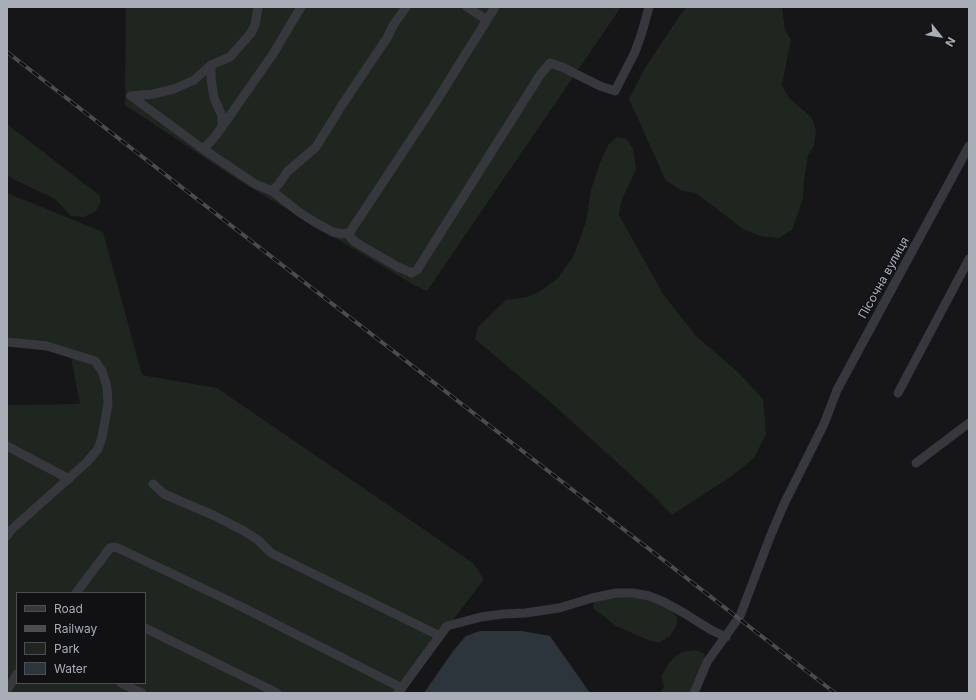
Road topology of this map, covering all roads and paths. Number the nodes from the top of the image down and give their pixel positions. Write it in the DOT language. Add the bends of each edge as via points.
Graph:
graph roads {
  1 [pos="301,7"];
  2 [pos="406,7"];
  3 [pos="467,7"];
  4 [pos="495,7"];
  5 [pos="649,7"];
  6 [pos="256,9"];
  7 [pos="487,20"];
  8 [pos="211,65"];
  9 [pos="222,127"];
  10 [pos="969,146"];
  11 [pos="203,148"];
  12 [pos="272,191"];
  13 [pos="350,232"];
  14 [pos="969,259"];
  15 [pos="7,342"];
  16 [pos="898,393"];
  17 [pos="969,423"];
  18 [pos="7,446"];
  19 [pos="916,463"];
  20 [pos="69,479"];
  21 [pos="153,484"];
  22 [pos="8,531"];
  23 [pos="77,592"];
  24 [pos="146,628"];
  25 [pos="440,636"];
  26 [pos="726,637"];
  27 [pos="16,676"];
  28 [pos="122,684"];
  29 [pos="8,689"];
  30 [pos="400,690"];
  31 [pos="142,693"];
  32 [pos="277,693"];
  33 [pos="694,693"];
  1 -- 9 [label="street" via="273,54"];
  2 -- 12 [label="street" via="316,147 287,172"];
  3 -- 7 [label="street"];
  4 -- 7 [label="street"];
  5 -- 13 [label="street" via="635,52 615,91 550,63 417,270 412,273 398,268 355,242 350,237"];
  6 -- 8 [label="street" via="255,25 251,33 230,57"];
  7 -- 13 [label="street"];
  8 -- 9 [label="street" via="214,98 222,116"];
  8 -- 11 [label="street" via="194,80 174,89 131,96"];
  9 -- 11 [label="street"];
  10 -- 26 [label="street, Пісочна вулиця" via="836,390 824,424 784,504 740,616"];
  11 -- 12 [label="street" via="256,184"];
  12 -- 13 [label="street" via="310,220 333,232"];
  14 -- 16 [label="street"];
  15 -- 20 [label="street" via="47,346 82,356 95,361 102,371 107,387 108,404 102,437 98,449"];
  17 -- 19 [label="street"];
  18 -- 20 [label="street"];
  20 -- 22 [label="street"];
  21 -- 25 [label="street" via="164,494 244,531 258,540 270,553"];
  23 -- 30 [label="street" via="110,548 118,548 244,608"];
  24 -- 32 [label="street"];
  25 -- 26 [label="street" via="447,626 481,617 559,608 616,593 633,593 664,602"];
  25 -- 30 [label="street"];
  26 -- 33 [label="street, Пісочна вулиця" via="707,662"];
  27 -- 29 [label="street"];
  28 -- 31 [label="street"];
}
